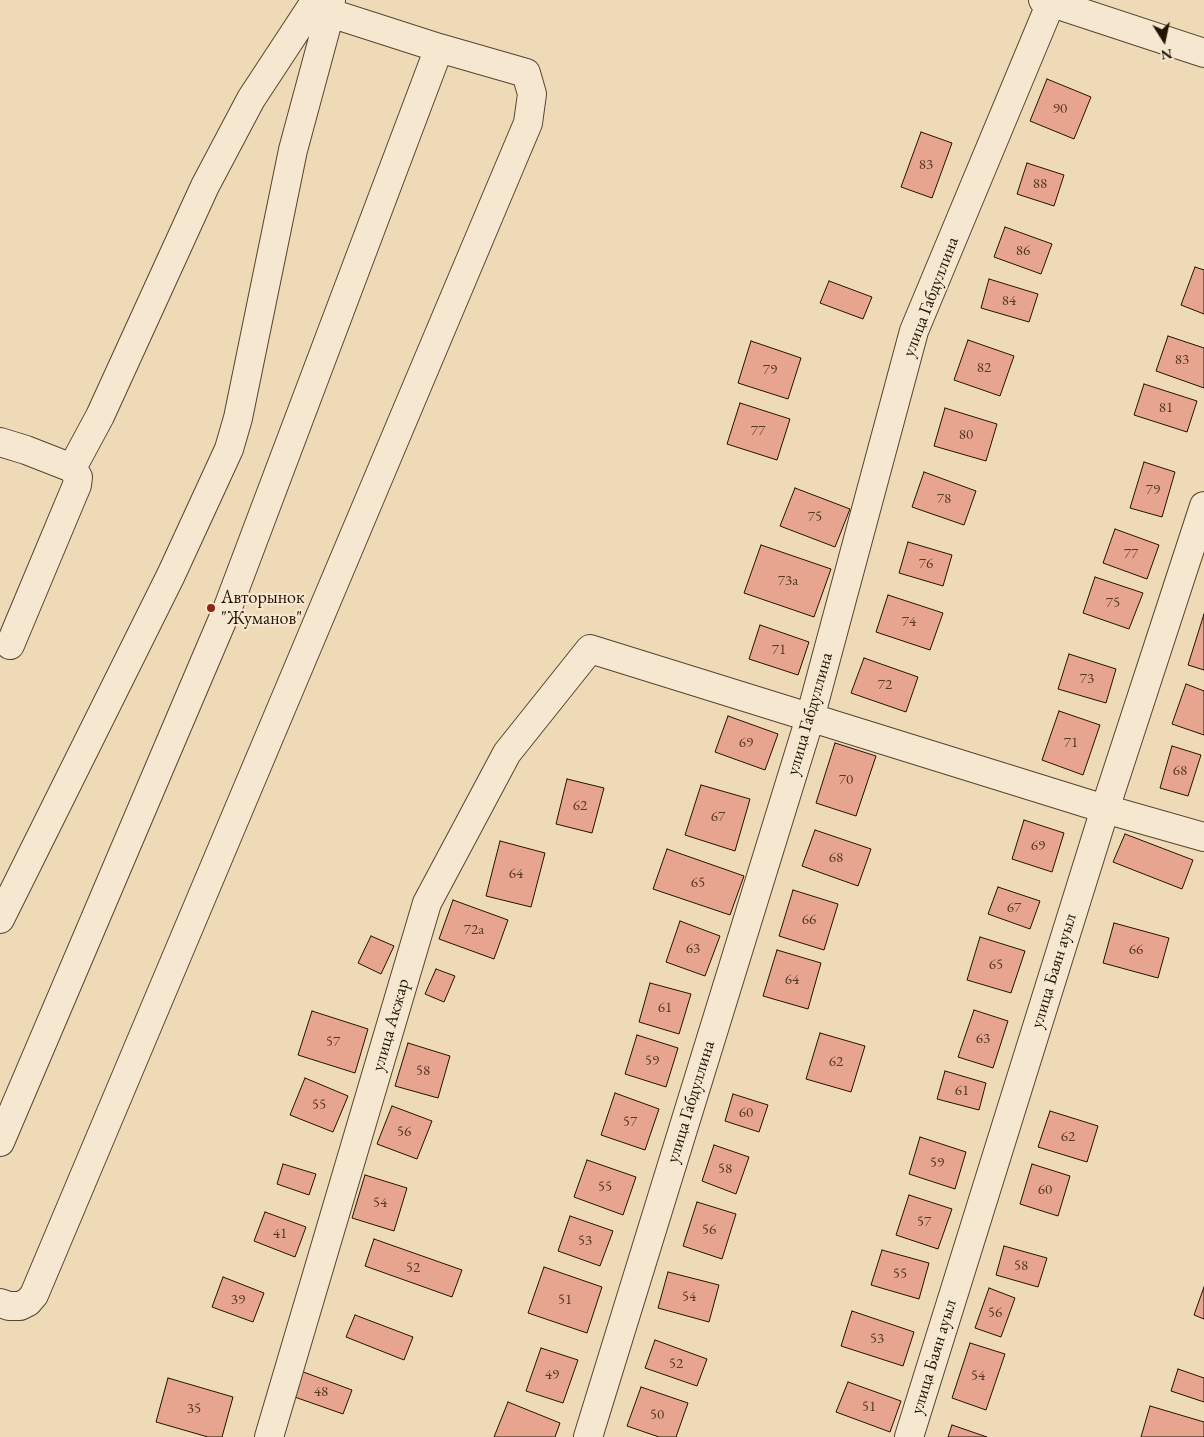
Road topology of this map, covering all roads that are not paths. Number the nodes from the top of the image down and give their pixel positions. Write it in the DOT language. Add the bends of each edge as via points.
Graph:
graph roads {
  1 [pos="1049,1"];
  2 [pos="326,4"];
  3 [pos="438,48"];
  4 [pos="1204,53"];
  5 [pos="0,442"];
  6 [pos="72,468"];
  7 [pos="1204,506"];
  8 [pos="10,645"];
  9 [pos="810,718"];
  10 [pos="1105,809"];
  11 [pos="1204,837"];
  12 [pos="0,919"];
  13 [pos="0,1142"];
  14 [pos="0,1303"];
  15 [pos="271,1437"];
  16 [pos="588,1437"];
  17 [pos="909,1437"];
  1 -- 4 [label="street"];
  1 -- 9 [label="street, улица Габдуллина" via="914,331"];
  2 -- 3 [label="street"];
  2 -- 6 [label="street" via="251,99 205,186 100,416"];
  2 -- 12 [label="street" via="229,449 171,575"];
  3 -- 13 [label="street" via="228,608"];
  3 -- 14 [label="street" via="526,73 532,94 528,123 34,1295 20,1306"];
  5 -- 6 [label="street"];
  6 -- 8 [label="street" via="78,477 78,485"];
  7 -- 10 [label="street, улица Баян ауыл"];
  9 -- 10 [label="street"];
  9 -- 15 [label="street, улица Акжар" via="590,649 506,753 427,903"];
  9 -- 16 [label="street, улица Габдуллина"];
  10 -- 11 [label="street"];
  10 -- 17 [label="street, улица Баян ауыл"];
}
